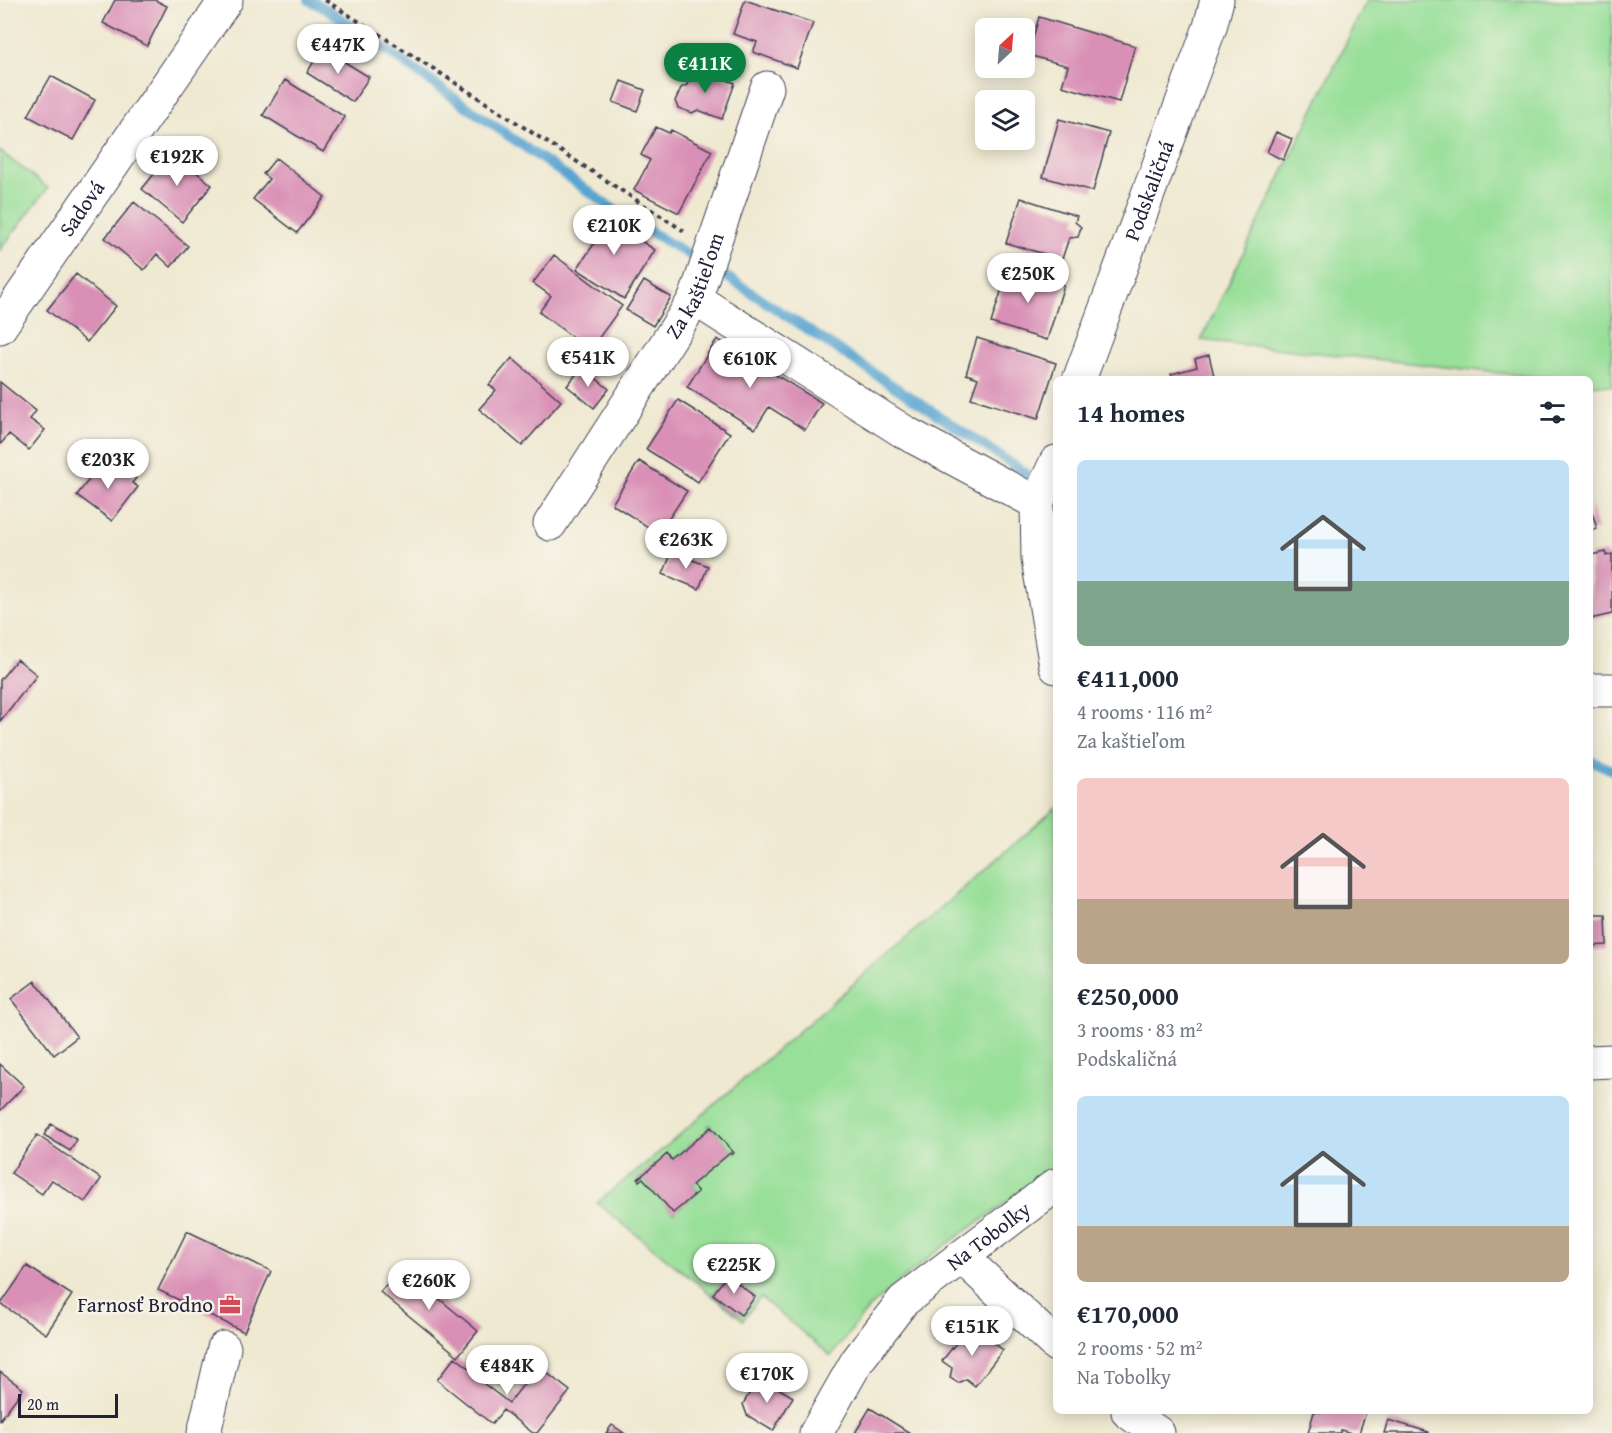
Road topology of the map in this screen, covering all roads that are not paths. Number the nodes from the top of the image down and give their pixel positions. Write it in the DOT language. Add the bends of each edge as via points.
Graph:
graph roads {
  1 [pos="226,0"];
  2 [pos="1217,0"];
  3 [pos="767,88"];
  4 [pos="705,269"];
  5 [pos="0,327"];
  6 [pos="1080,376"];
  7 [pos="1049,477"];
  8 [pos="550,524"];
  9 [pos="1053,649"];
  10 [pos="1593,690"];
  11 [pos="1612,690"];
  12 [pos="1612,1061"];
  13 [pos="1593,1062"];
  14 [pos="1053,1187"];
  15 [pos="962,1257"];
  16 [pos="1053,1342"];
  17 [pos="224,1348"];
  18 [pos="1131,1414"];
  19 [pos="204,1433"];
  20 [pos="816,1433"];
  21 [pos="1158,1433"];
  1 -- 5 [label="street, Sadová"];
  2 -- 6 [label="street, Podskaličná"];
  3 -- 4 [label="street, Za kaštieľom"];
  4 -- 7 [label="street" via="906,433"];
  4 -- 8 [label="street, Za kaštieľom"];
  7 -- 9 [label="street" via="1038,559"];
  10 -- 11 [label="street"];
  12 -- 13 [label="street"];
  14 -- 15 [label="street, Na Tobolky"];
  15 -- 16 [label="street"];
  15 -- 20 [label="street, Na Tobolky" via="903,1300 857,1361"];
  17 -- 19 [label="street"];
  18 -- 21 [label="street"];
}
